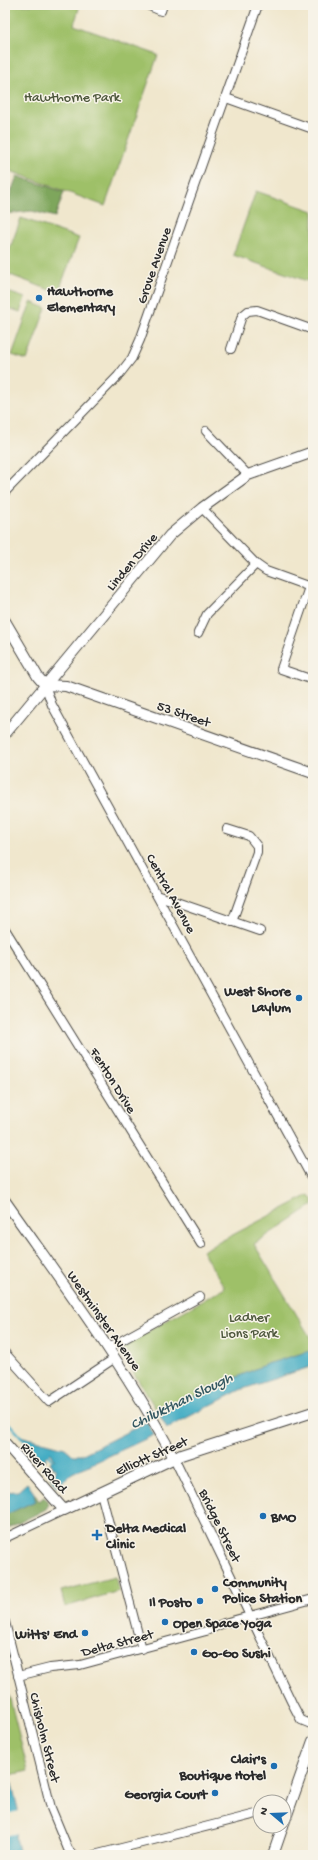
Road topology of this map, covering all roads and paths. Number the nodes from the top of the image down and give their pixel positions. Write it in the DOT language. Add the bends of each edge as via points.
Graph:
graph roads {
  1 [pos="147,5"];
  2 [pos="258,5"];
  3 [pos="162,8"];
  4 [pos="226,98"];
  5 [pos="313,129"];
  6 [pos="313,330"];
  7 [pos="231,348"];
  8 [pos="206,431"];
  9 [pos="313,452"];
  10 [pos="248,475"];
  11 [pos="5,492"];
  12 [pos="202,508"];
  13 [pos="256,564"];
  14 [pos="311,588"];
  15 [pos="5,621"];
  16 [pos="198,633"];
  17 [pos="313,680"];
  18 [pos="45,685"];
  19 [pos="5,734"];
  20 [pos="313,773"];
  21 [pos="227,829"];
  22 [pos="159,896"];
  23 [pos="232,922"];
  24 [pos="5,928"];
  25 [pos="260,931"];
  26 [pos="313,1180"];
  27 [pos="5,1201"];
  28 [pos="200,1244"];
  29 [pos="200,1297"];
  30 [pos="108,1348"];
  31 [pos="5,1353"];
  32 [pos="115,1358"];
  33 [pos="313,1412"];
  34 [pos="5,1443"];
  35 [pos="174,1458"];
  36 [pos="101,1493"];
  37 [pos="64,1510"];
  38 [pos="5,1538"];
  39 [pos="313,1599"];
  40 [pos="251,1616"];
  41 [pos="5,1622"];
  42 [pos="142,1649"];
  43 [pos="18,1676"];
  44 [pos="313,1725"];
  45 [pos="313,1741"];
  46 [pos="292,1796"];
  47 [pos="252,1815"];
  48 [pos="281,1834"];
  49 [pos="73,1855"];
  50 [pos="94,1855"];
  51 [pos="273,1855"];
  1 -- 3 [label="street"];
  2 -- 4 [label="street, Grove Avenue"];
  4 -- 5 [label="street"];
  4 -- 11 [label="street, Grove Avenue" via="132,358 118,376"];
  6 -- 7 [label="street" via="257,310 248,311 242,316"];
  8 -- 10 [label="street"];
  9 -- 10 [label="street, Linden Drive"];
  10 -- 12 [label="street, Linden Drive"];
  12 -- 13 [label="street"];
  12 -- 18 [label="street, Linden Drive" via="170,535"];
  13 -- 14 [label="street" via="266,572"];
  13 -- 16 [label="street" via="208,614"];
  14 -- 17 [label="street" via="281,669"];
  15 -- 18 [label="street, Central Avenue"];
  18 -- 19 [label="street, Linden Drive"];
  18 -- 20 [label="street, 53 Street" via="66,686"];
  18 -- 22 [label="street, Central Avenue" via="56,712"];
  21 -- 23 [label="street" via="249,836 257,846"];
  22 -- 23 [label="street"];
  22 -- 26 [label="street, Central Avenue"];
  23 -- 25 [label="street"];
  24 -- 28 [label="street, Fenton Drive"];
  27 -- 30 [label="street, Westminster Avenue"];
  29 -- 30 [label="street"];
  30 -- 32 [label="street, Westminster Avenue"];
  31 -- 32 [label="street" via="49,1402"];
  32 -- 35 [label="street, Westminster Avenue"];
  33 -- 35 [label="street, Elliott Street"];
  34 -- 37 [label="street, River Road"];
  35 -- 36 [label="street, Elliott Street"];
  35 -- 40 [label="street, Bridge Street"];
  36 -- 37 [label="street, Elliott Street"];
  36 -- 42 [label="street"];
  37 -- 38 [label="street, Elliott Street"];
  39 -- 40 [label="street, Delta Street"];
  40 -- 42 [label="street, Delta Street"];
  40 -- 44 [label="street, Bridge Street" via="292,1703 302,1720"];
  41 -- 43 [label="street, Chisholm Street"];
  42 -- 43 [label="street, Delta Street" via="80,1665 50,1668"];
  43 -- 49 [label="street, Chisholm Street" via="51,1808"];
  45 -- 46 [label="street"];
  47 -- 50 [label="street"];
  48 -- 51 [label="street"];
}
